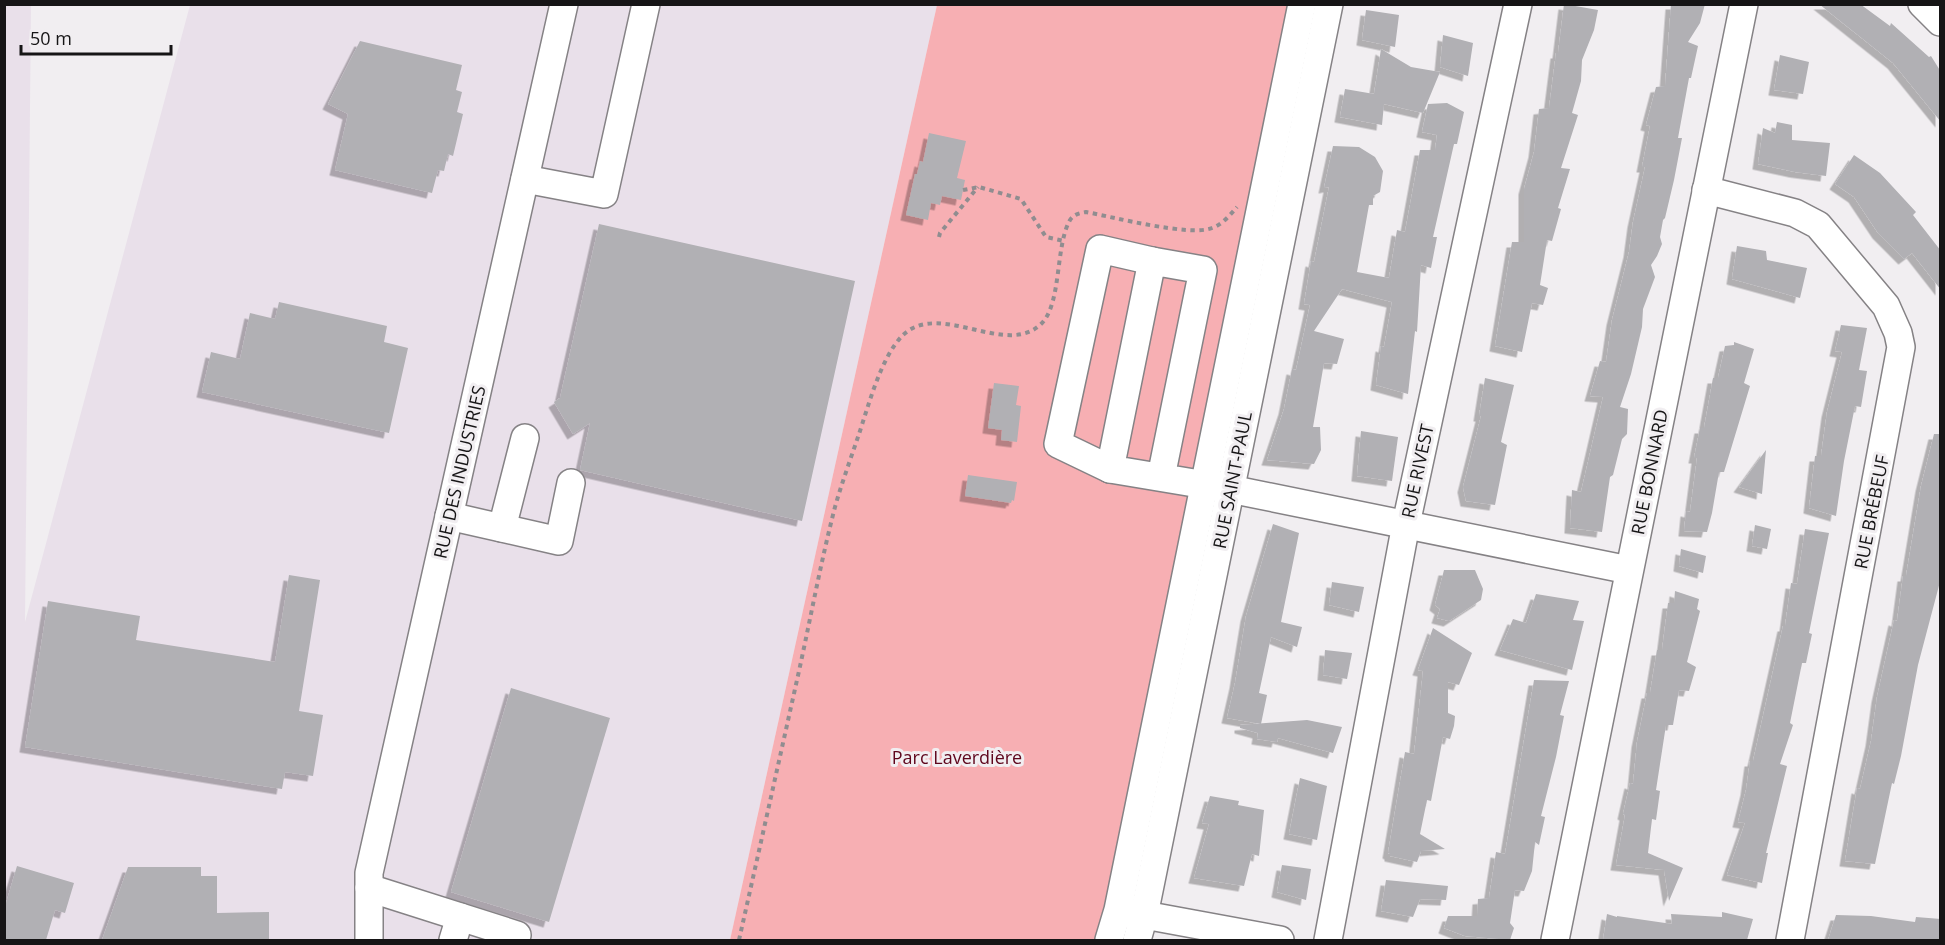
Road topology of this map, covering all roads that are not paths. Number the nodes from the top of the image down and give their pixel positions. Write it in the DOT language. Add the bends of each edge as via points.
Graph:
graph roads {
  1 [pos="564,4"];
  2 [pos="646,4"];
  3 [pos="1302,4"];
  4 [pos="1329,4"];
  5 [pos="1518,4"];
  6 [pos="1744,4"];
  7 [pos="1922,4"];
  8 [pos="1941,22"];
  9 [pos="1305,59"];
  10 [pos="525,179"];
  11 [pos="1706,190"];
  12 [pos="1152,261"];
  13 [pos="1197,299"];
  14 [pos="1247,317"];
  15 [pos="525,438"];
  16 [pos="1110,469"];
  17 [pos="1161,477"];
  18 [pos="572,483"];
  19 [pos="1217,487"];
  20 [pos="449,516"];
  21 [pos="1406,524"];
  22 [pos="502,528"];
  23 [pos="1629,570"];
  24 [pos="1187,635"];
  25 [pos="1144,779"];
  26 [pos="1171,783"];
  27 [pos="369,888"];
  28 [pos="1118,910"];
  29 [pos="1140,928"];
  30 [pos="456,929"];
  31 [pos="369,940"];
  32 [pos="515,940"];
  33 [pos="1109,940"];
  34 [pos="1280,940"];
  35 [pos="1328,940"];
  36 [pos="1555,940"];
  37 [pos="1790,940"];
  1 -- 10 [label="street, RUE DES INDUSTRIES"];
  2 -- 10 [label="street" via="604,194"];
  3 -- 9 [label="street, RUE SAINT-PAUL"];
  4 -- 9 [label="street, RUE SAINT-PAUL"];
  5 -- 21 [label="street, RUE RIVEST"];
  6 -- 11 [label="street, RUE BONNARD"];
  7 -- 8 [label="street"];
  9 -- 14 [label="street, RUE SAINT-PAUL"];
  10 -- 20 [label="street, RUE DES INDUSTRIES"];
  11 -- 23 [label="street, RUE BONNARD"];
  11 -- 37 [label="street, RUE BRÉBEUF" via="1795,213 1818,225 1886,306 1902,347"];
  12 -- 13 [label="street" via="1203,270"];
  12 -- 16 [label="street"];
  12 -- 16 [label="street" via="1101,249 1058,444"];
  13 -- 14 [label="street"];
  13 -- 17 [label="street"];
  14 -- 19 [label="street, RUE SAINT-PAUL"];
  15 -- 22 [label="street"];
  16 -- 17 [label="street"];
  17 -- 19 [label="street"];
  18 -- 22 [label="street" via="559,541"];
  19 -- 21 [label="street"];
  19 -- 24 [label="street, RUE SAINT-PAUL"];
  20 -- 22 [label="street"];
  20 -- 27 [label="street, RUE DES INDUSTRIES" via="369,873"];
  21 -- 23 [label="street"];
  21 -- 35 [label="street, RUE RIVEST"];
  23 -- 36 [label="street, RUE BONNARD"];
  24 -- 25 [label="street, RUE SAINT-PAUL"];
  24 -- 26 [label="street, RUE SAINT-PAUL"];
  25 -- 26 [label="street"];
  25 -- 28 [label="street, RUE SAINT-PAUL"];
  26 -- 29 [label="street, RUE SAINT-PAUL"];
  27 -- 30 [label="street"];
  27 -- 31 [label="street, RUE DES INDUSTRIES"];
  28 -- 29 [label="street"];
  28 -- 33 [label="street, RUE SAINT-PAUL"];
  29 -- 34 [label="street"];
  30 -- 32 [label="street" via="517,935"];
}
